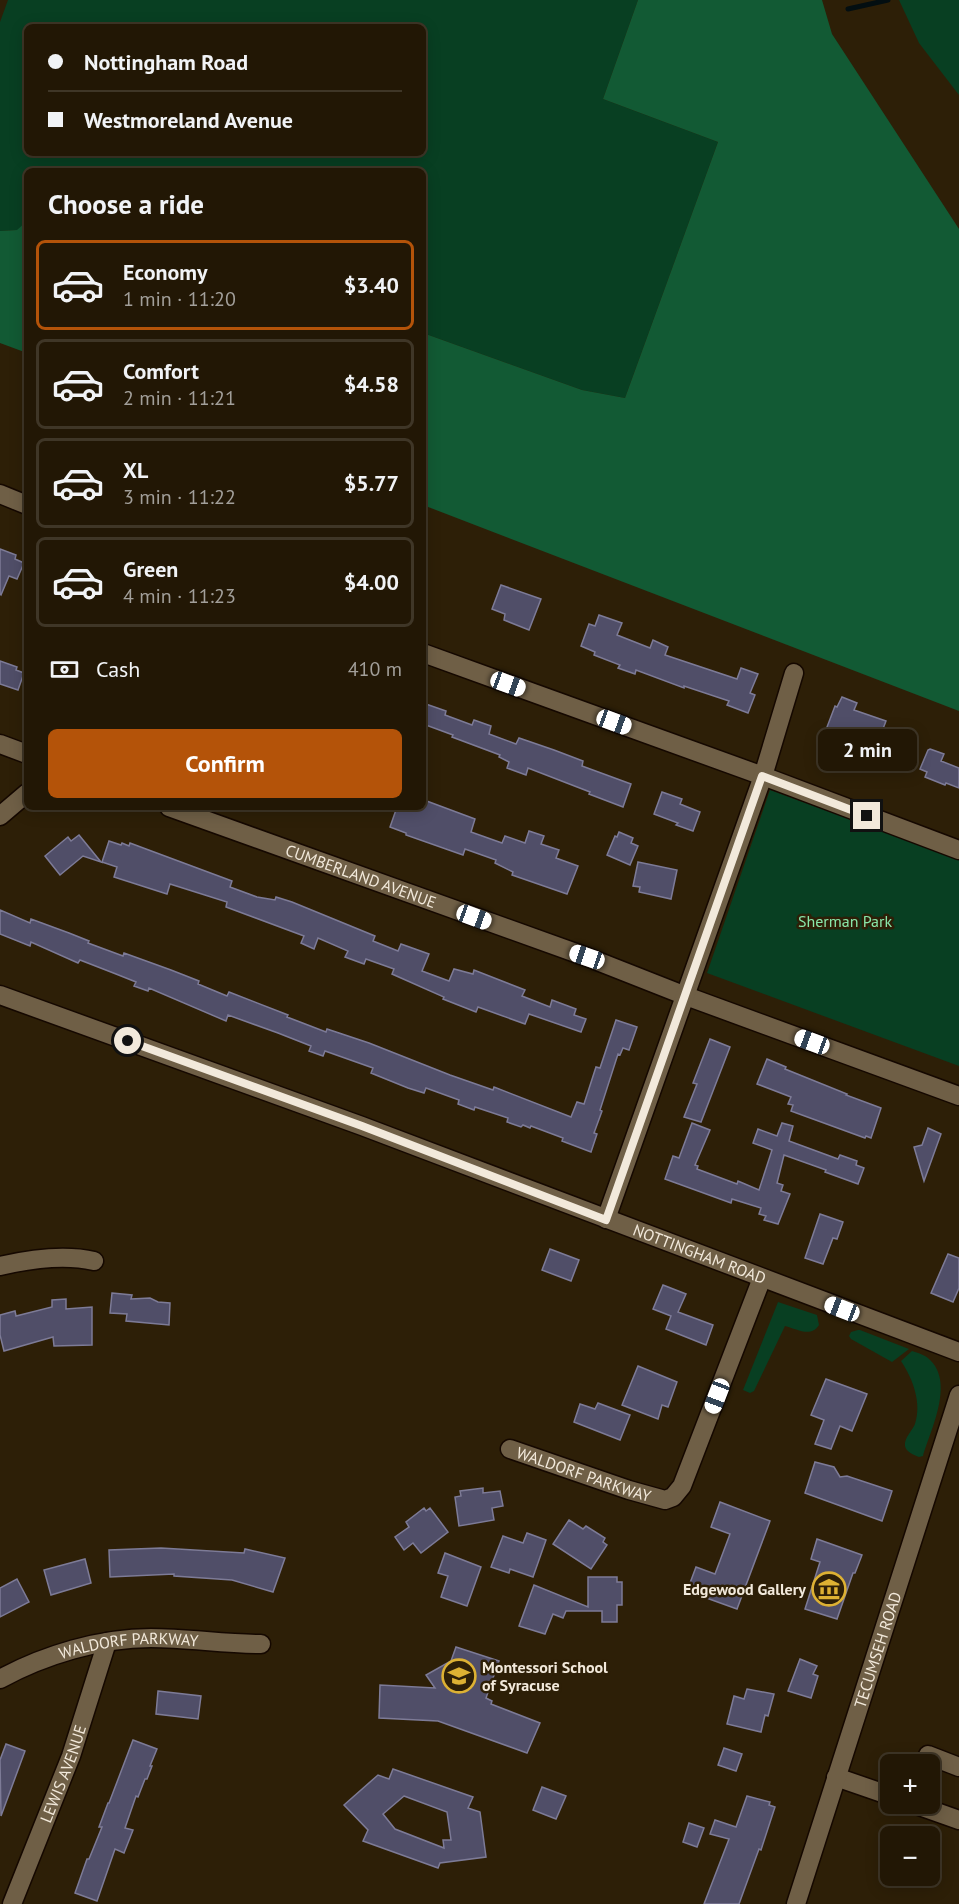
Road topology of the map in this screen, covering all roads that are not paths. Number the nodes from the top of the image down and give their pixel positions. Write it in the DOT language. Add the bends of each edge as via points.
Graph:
graph roads {
  1 [pos="0,494"];
  2 [pos="24,504"];
  3 [pos="426,654"];
  4 [pos="794,673"];
  5 [pos="0,744"];
  6 [pos="24,753"];
  7 [pos="762,776"];
  8 [pos="24,796"];
  9 [pos="177,810"];
  10 [pos="0,816"];
  11 [pos="959,850"];
  12 [pos="0,994"];
  13 [pos="686,996"];
  14 [pos="959,1096"];
  15 [pos="606,1220"];
  16 [pos="94,1261"];
  17 [pos="0,1266"];
  18 [pos="762,1278"];
  19 [pos="959,1352"];
  20 [pos="959,1395"];
  21 [pos="510,1449"];
  22 [pos="106,1642"];
  23 [pos="261,1644"];
  24 [pos="0,1679"];
  25 [pos="940,1760"];
  26 [pos="959,1767"];
  27 [pos="836,1777"];
  28 [pos="880,1792"];
  29 [pos="940,1813"];
  30 [pos="959,1820"];
  31 [pos="12,1904"];
  32 [pos="796,1904"];
  1 -- 2 [label="street"];
  3 -- 7 [label="street"];
  4 -- 7 [label="street"];
  5 -- 6 [label="street"];
  7 -- 11 [label="street"];
  7 -- 13 [label="street"];
  8 -- 10 [label="street"];
  9 -- 13 [label="street, CUMBERLAND AVENUE"];
  12 -- 15 [label="street, NOTTINGHAM ROAD"];
  13 -- 14 [label="street, CUMBERLAND AVENUE"];
  13 -- 15 [label="street"];
  15 -- 18 [label="street, NOTTINGHAM ROAD"];
  16 -- 17 [label="street" via="30,1259"];
  18 -- 19 [label="street, NOTTINGHAM ROAD"];
  18 -- 21 [label="street, WALDORF PARKWAY" via="682,1486 673,1497 665,1500 629,1490"];
  20 -- 27 [label="street, TECUMSEH ROAD"];
  22 -- 23 [label="street, WALDORF PARKWAY" via="150,1638"];
  22 -- 24 [label="street, WALDORF PARKWAY" via="66,1651"];
  22 -- 31 [label="street, LEWIS AVENUE" via="71,1756"];
  25 -- 26 [label="street"];
  27 -- 28 [label="street"];
  27 -- 32 [label="street, TECUMSEH ROAD"];
  29 -- 30 [label="street"];
}
